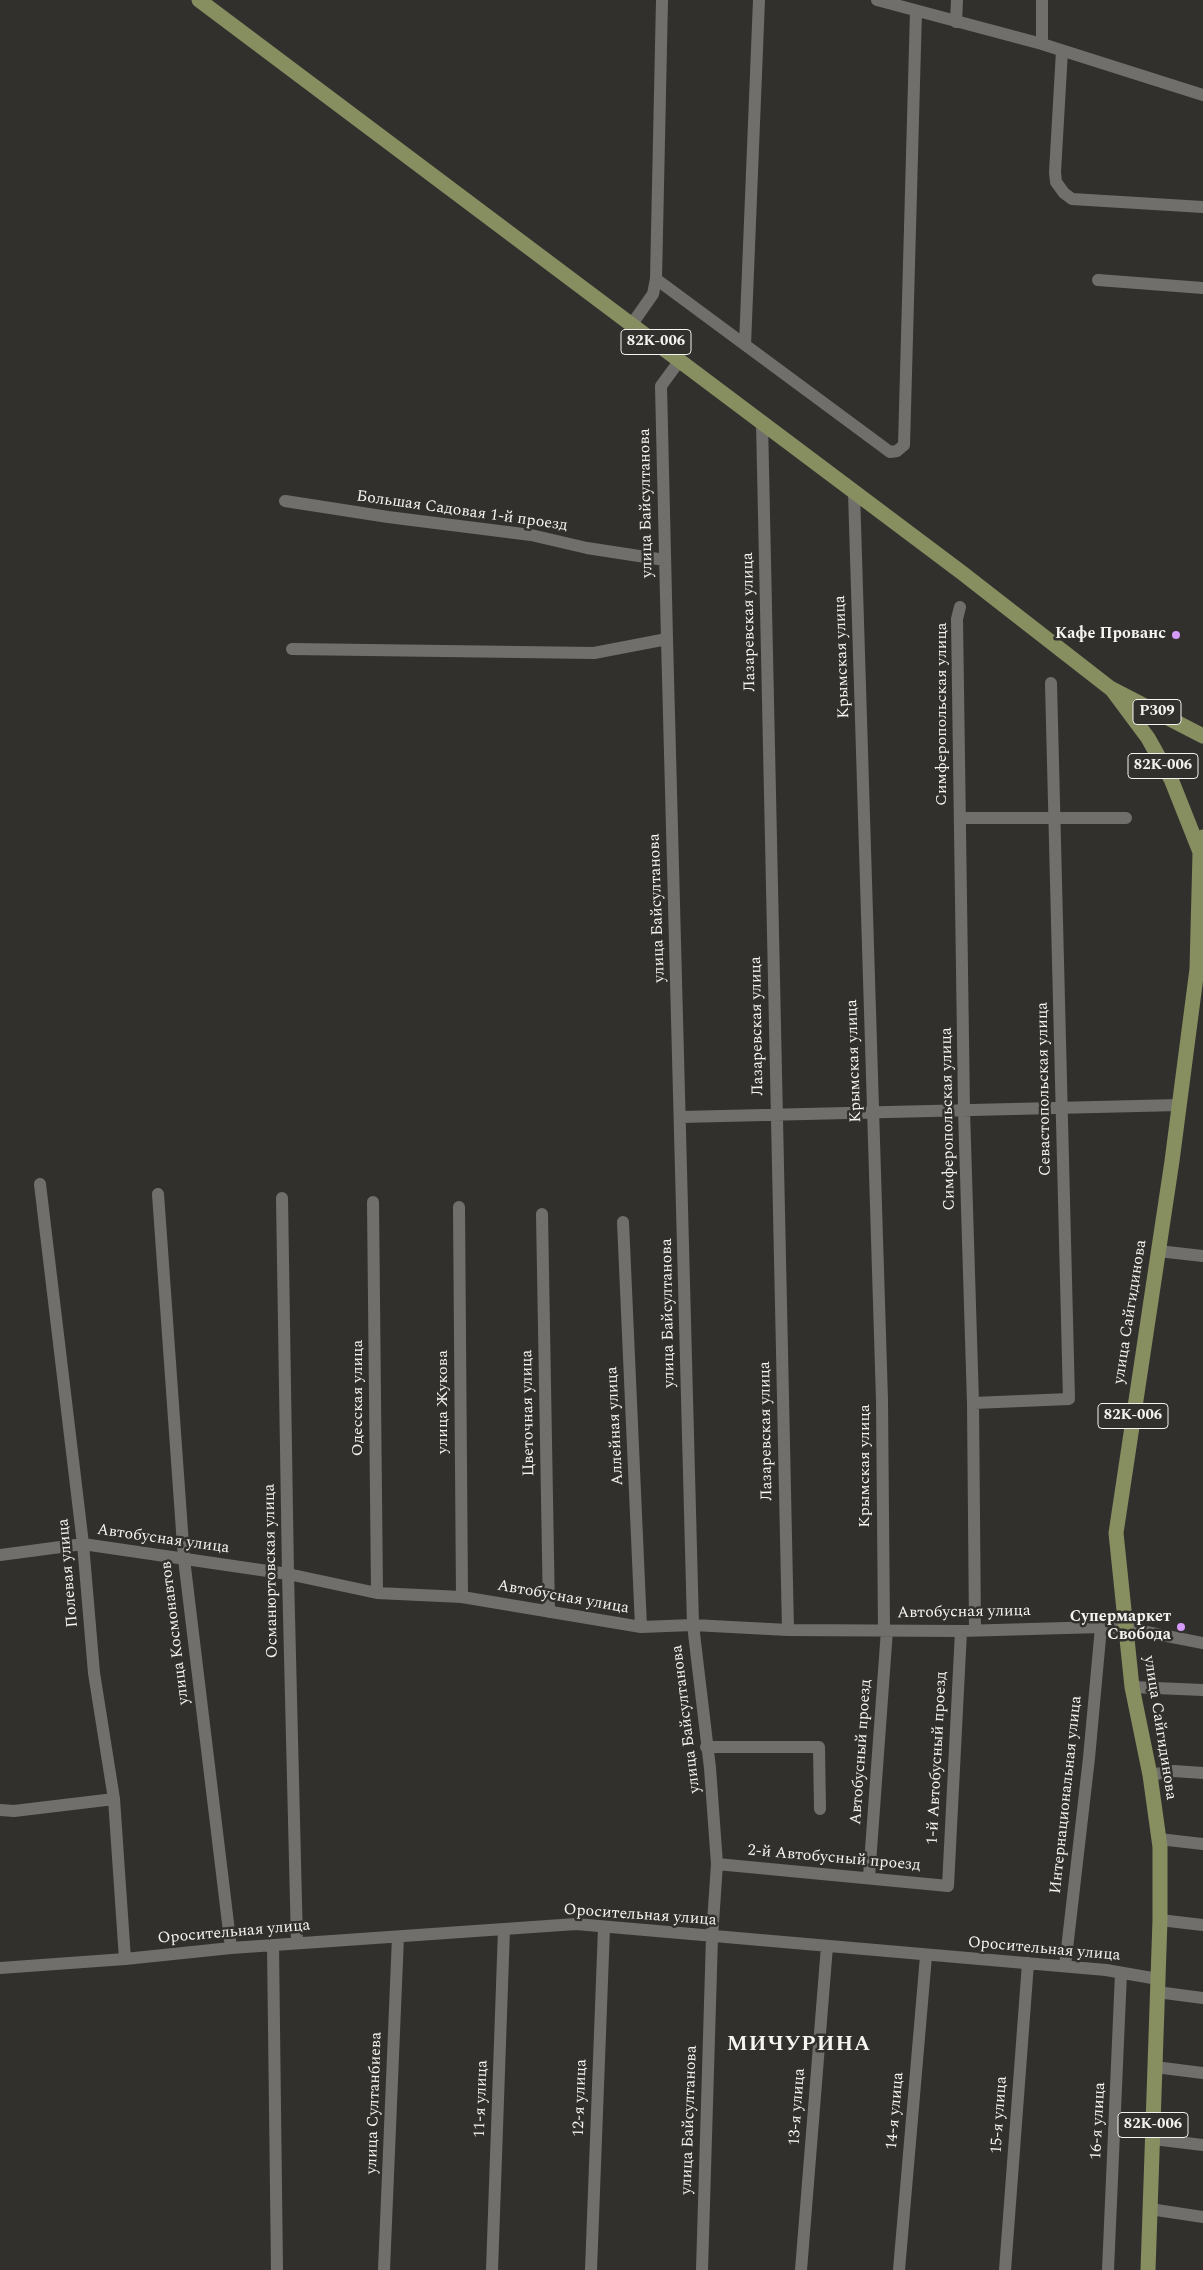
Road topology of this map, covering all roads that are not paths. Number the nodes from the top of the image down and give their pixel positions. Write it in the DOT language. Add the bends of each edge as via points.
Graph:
graph roads {
  1 [pos="199,0"];
  2 [pos="662,0"];
  3 [pos="759,0"];
  4 [pos="877,0"];
  5 [pos="957,0"];
  6 [pos="1042,0"];
  7 [pos="916,11"];
  8 [pos="956,22"];
  9 [pos="1042,44"];
  10 [pos="1062,51"];
  11 [pos="1203,95"];
  12 [pos="1203,207"];
  13 [pos="656,279"];
  14 [pos="1098,280"];
  15 [pos="1203,288"];
  16 [pos="632,324"];
  17 [pos="745,345"];
  18 [pos="680,360"];
  19 [pos="762,422"];
  20 [pos="854,492"];
  21 [pos="285,500"];
  22 [pos="665,560"];
  23 [pos="960,607"];
  24 [pos="667,639"];
  25 [pos="292,649"];
  26 [pos="1051,683"];
  27 [pos="1110,688"];
  28 [pos="1203,736"];
  29 [pos="960,818"];
  30 [pos="1054,818"];
  31 [pos="1126,818"];
  32 [pos="1203,838"];
  33 [pos="1200,853"];
  34 [pos="1179,1105"];
  35 [pos="1062,1108"];
  36 [pos="964,1110"];
  37 [pos="873,1113"];
  38 [pos="776,1115"];
  39 [pos="681,1118"];
  40 [pos="40,1184"];
  41 [pos="158,1194"];
  42 [pos="282,1198"];
  43 [pos="373,1202"];
  44 [pos="459,1207"];
  45 [pos="542,1214"];
  46 [pos="623,1222"];
  47 [pos="1158,1250"];
  48 [pos="1203,1256"];
  49 [pos="973,1403"];
  50 [pos="83,1544"];
  51 [pos="0,1555"];
  52 [pos="184,1559"];
  53 [pos="288,1574"];
  54 [pos="377,1592"];
  55 [pos="462,1597"];
  56 [pos="549,1612"];
  57 [pos="693,1626"];
  58 [pos="1101,1627"];
  59 [pos="641,1628"];
  60 [pos="1126,1628"];
  61 [pos="788,1630"];
  62 [pos="886,1630"];
  63 [pos="975,1630"];
  64 [pos="961,1631"];
  65 [pos="1203,1643"];
  66 [pos="1132,1687"];
  67 [pos="1203,1690"];
  68 [pos="706,1747"];
  69 [pos="1203,1773"];
  70 [pos="1150,1775"];
  71 [pos="114,1799"];
  72 [pos="820,1809"];
  73 [pos="0,1810"];
  74 [pos="1158,1839"];
  75 [pos="1203,1844"];
  76 [pos="717,1864"];
  77 [pos="869,1877"];
  78 [pos="948,1886"];
  79 [pos="1160,1920"];
  80 [pos="1203,1925"];
  81 [pos="604,1928"];
  82 [pos="504,1929"];
  83 [pos="398,1937"];
  84 [pos="712,1937"];
  85 [pos="297,1943"];
  86 [pos="272,1945"];
  87 [pos="826,1946"];
  88 [pos="231,1948"];
  89 [pos="926,1956"];
  90 [pos="125,1959"];
  91 [pos="1028,1963"];
  92 [pos="1065,1966"];
  93 [pos="0,1968"];
  94 [pos="1121,1973"];
  95 [pos="1158,1986"];
  96 [pos="1203,1998"];
  97 [pos="1155,2067"];
  98 [pos="1203,2074"];
  99 [pos="1153,2140"];
  100 [pos="1203,2145"];
  101 [pos="1150,2209"];
  102 [pos="1203,2217"];
  103 [pos="277,2270"];
  104 [pos="384,2270"];
  105 [pos="492,2270"];
  106 [pos="591,2270"];
  107 [pos="702,2270"];
  108 [pos="801,2270"];
  109 [pos="899,2270"];
  110 [pos="1005,2270"];
  111 [pos="1108,2270"];
  112 [pos="1148,2270"];
  1 -- 16 [label="main road, 82К-006"];
  2 -- 13 [label="street"];
  3 -- 17 [label="street"];
  4 -- 7 [label="street"];
  5 -- 8 [label="street"];
  6 -- 9 [label="street"];
  7 -- 8 [label="street"];
  7 -- 17 [label="street" via="904,445 890,452"];
  8 -- 9 [label="street"];
  9 -- 10 [label="street"];
  10 -- 11 [label="street"];
  10 -- 12 [label="street" via="1055,172 1056,182 1064,193 1072,199"];
  13 -- 16 [label="street" via="653,294"];
  13 -- 17 [label="street"];
  14 -- 15 [label="street"];
  16 -- 18 [label="main road, 82К-006"];
  18 -- 19 [label="main road, 82К-006"];
  18 -- 22 [label="street, улица Байсултанова" via="660,386"];
  19 -- 20 [label="main road, 82К-006"];
  19 -- 38 [label="street, Лазаревская улица"];
  20 -- 27 [label="main road, 82К-006"];
  20 -- 37 [label="street, Крымская улица"];
  21 -- 22 [label="street, Большая Садовая 1-й проезд" via="530,535"];
  22 -- 24 [label="street, улица Байсултанова"];
  23 -- 29 [label="street, Симферопольская улица" via="957,619"];
  24 -- 25 [label="street" via="594,653"];
  24 -- 39 [label="street, улица Байсултанова"];
  26 -- 30 [label="street, Севастопольская улица"];
  27 -- 28 [label="main road, Р309"];
  27 -- 33 [label="main road, 82К-006" via="1148,738 1171,779"];
  29 -- 30 [label="street"];
  29 -- 36 [label="street, Симферопольская улица"];
  30 -- 31 [label="street"];
  30 -- 35 [label="street, Севастопольская улица"];
  32 -- 33 [label="main road, улица Сайгидинова"];
  33 -- 34 [label="main road, улица Сайгидинова / 82К-006" via="1197,969"];
  34 -- 35 [label="street"];
  34 -- 47 [label="main road, улица Сайгидинова / 82К-006"];
  35 -- 36 [label="street"];
  35 -- 49 [label="street, Севастопольская улица" via="1068,1399"];
  36 -- 37 [label="street"];
  36 -- 49 [label="street, Симферопольская улица"];
  37 -- 38 [label="street"];
  37 -- 62 [label="street, Крымская улица"];
  38 -- 39 [label="street"];
  38 -- 61 [label="street, Лазаревская улица"];
  39 -- 57 [label="street, улица Байсултанова"];
  40 -- 50 [label="street, Полевая улица"];
  41 -- 52 [label="street, улица Космонавтов"];
  42 -- 53 [label="street, Османюртовская улица"];
  43 -- 54 [label="street, Одесская улица"];
  44 -- 55 [label="street, улица Жукова"];
  45 -- 56 [label="street, Цветочная улица"];
  46 -- 59 [label="street, Аллейная улица"];
  47 -- 48 [label="street"];
  47 -- 60 [label="main road, улица Сайгидинова / 82К-006" via="1116,1533"];
  49 -- 63 [label="street, Симферопольская улица"];
  50 -- 51 [label="street, Автобусная улица"];
  50 -- 52 [label="street, Автобусная улица"];
  50 -- 71 [label="street, Полевая улица" via="94,1673"];
  52 -- 53 [label="street, Автобусная улица"];
  52 -- 88 [label="street, улица Космонавтов"];
  53 -- 54 [label="street, Автобусная улица"];
  53 -- 85 [label="street, Османюртовская улица"];
  54 -- 55 [label="street, Автобусная улица"];
  55 -- 56 [label="street, Автобусная улица"];
  56 -- 59 [label="street, Автобусная улица"];
  57 -- 59 [label="street, Автобусная улица"];
  57 -- 61 [label="street, Автобусная улица"];
  57 -- 68 [label="street, улица Байсултанова"];
  58 -- 60 [label="street, Автобусная улица"];
  58 -- 63 [label="street, Автобусная улица"];
  58 -- 92 [label="street, Интернациональная улица"];
  60 -- 65 [label="street, Автобусная улица"];
  60 -- 66 [label="main road, улица Сайгидинова / 82К-006"];
  61 -- 62 [label="street, Автобусная улица"];
  62 -- 64 [label="street, Автобусная улица"];
  62 -- 77 [label="street, Автобусный проезд"];
  63 -- 64 [label="street, Автобусная улица"];
  64 -- 78 [label="street, 1-й Автобусный проезд"];
  66 -- 67 [label="street"];
  66 -- 70 [label="main road, улица Сайгидинова / 82К-006"];
  68 -- 72 [label="street" via="819,1747"];
  68 -- 76 [label="street, улица Байсултанова"];
  69 -- 70 [label="street" via="1174,1771"];
  70 -- 74 [label="main road, улица Сайгидинова / 82К-006"];
  71 -- 73 [label="street"];
  71 -- 90 [label="street, Полевая улица"];
  74 -- 75 [label="street"];
  74 -- 79 [label="main road, улица Сайгидинова / 82К-006"];
  76 -- 77 [label="street, 2-й Автобусный проезд"];
  76 -- 84 [label="street, улица Байсултанова"];
  77 -- 78 [label="street, 2-й Автобусный проезд"];
  79 -- 80 [label="street"];
  79 -- 95 [label="main road, улица Сайгидинова / 82К-006"];
  81 -- 82 [label="street, Оросительная улица" via="576,1924"];
  81 -- 84 [label="street, Оросительная улица"];
  81 -- 106 [label="street, 12-я улица"];
  82 -- 83 [label="street, Оросительная улица"];
  82 -- 105 [label="street, 11-я улица"];
  83 -- 85 [label="street, Оросительная улица"];
  83 -- 104 [label="street, улица Султанбиева"];
  84 -- 87 [label="street, Оросительная улица"];
  84 -- 107 [label="street, улица Байсултанова"];
  85 -- 86 [label="street, Оросительная улица"];
  86 -- 88 [label="street, Оросительная улица"];
  86 -- 103 [label="street"];
  87 -- 89 [label="street, Оросительная улица"];
  87 -- 108 [label="street, 13-я улица"];
  88 -- 90 [label="street, Оросительная улица"];
  89 -- 91 [label="street, Оросительная улица"];
  89 -- 109 [label="street, 14-я улица"];
  90 -- 93 [label="street, Оросительная улица"];
  91 -- 92 [label="street, Оросительная улица"];
  91 -- 110 [label="street, 15-я улица"];
  92 -- 94 [label="street, Оросительная улица"];
  94 -- 95 [label="street, Оросительная улица"];
  94 -- 111 [label="street, 16-я улица"];
  95 -- 96 [label="street, Оросительная улица"];
  95 -- 97 [label="main road, улица Сайгидинова / 82К-006"];
  97 -- 98 [label="street"];
  97 -- 99 [label="main road, улица Сайгидинова / 82К-006"];
  99 -- 100 [label="street"];
  99 -- 101 [label="main road, улица Сайгидинова / 82К-006"];
  101 -- 102 [label="street"];
  101 -- 112 [label="main road, улица Сайгидинова / 82К-006"];
}
